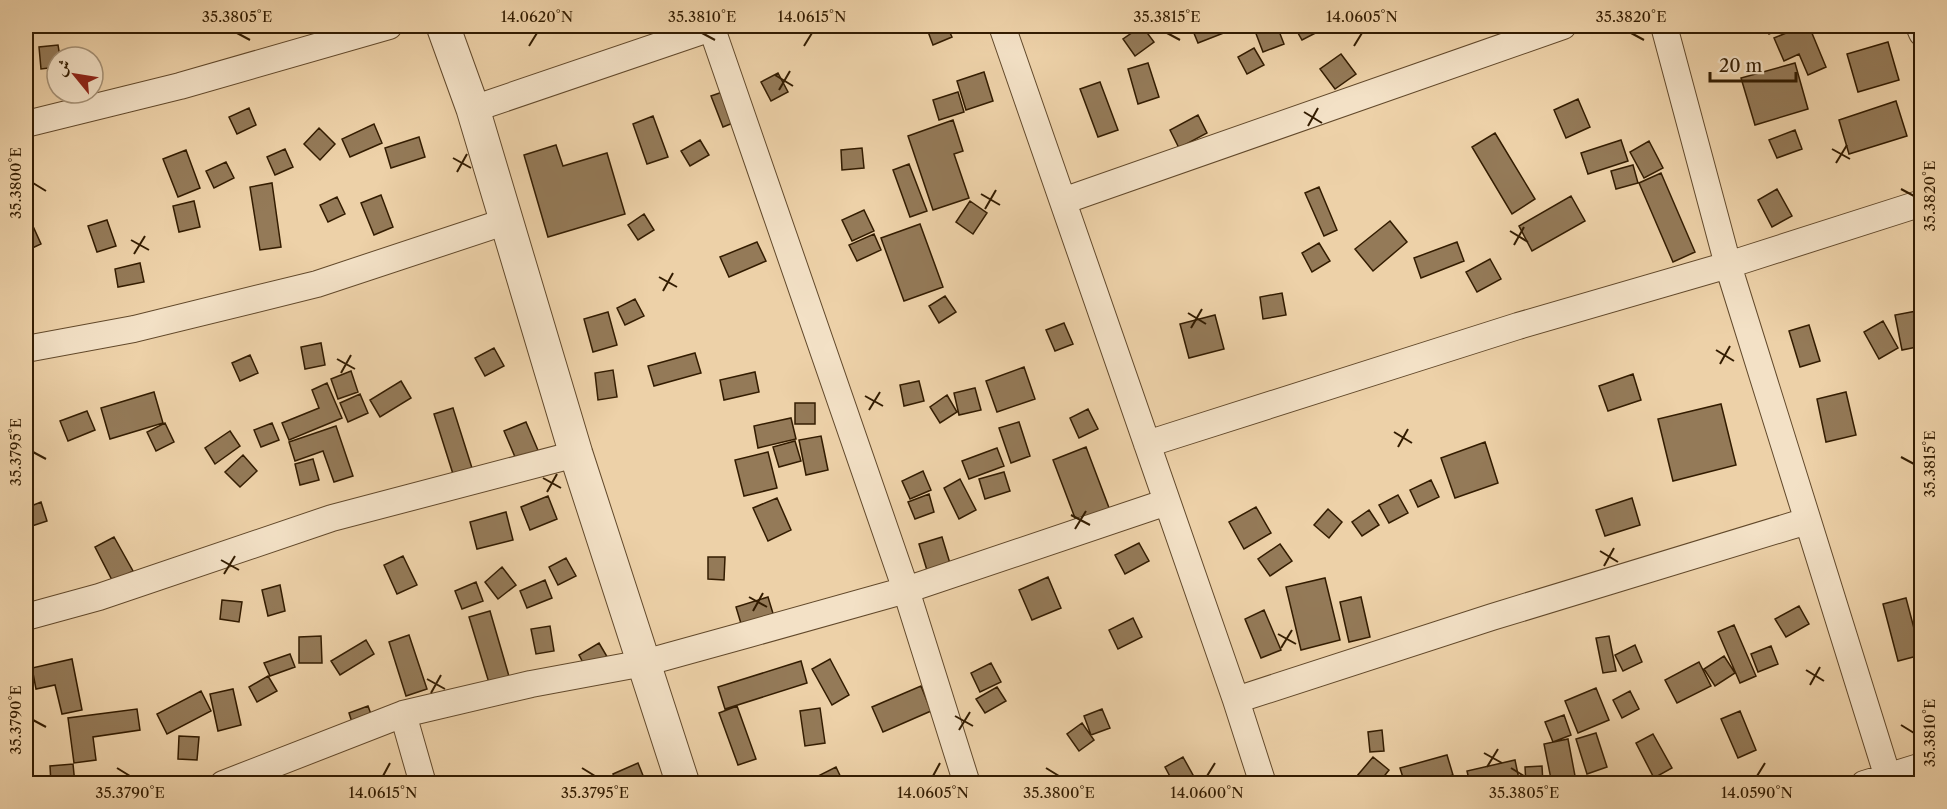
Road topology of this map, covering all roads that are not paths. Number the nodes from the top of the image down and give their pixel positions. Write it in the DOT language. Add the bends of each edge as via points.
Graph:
graph roads {
  1 [pos="389,26"];
  2 [pos="443,26"];
  3 [pos="713,26"];
  4 [pos="1002,26"];
  5 [pos="1563,26"];
  6 [pos="1664,26"];
  7 [pos="1919,26"];
  8 [pos="1922,33"];
  9 [pos="472,109"];
  10 [pos="26,124"];
  11 [pos="1063,201"];
  12 [pos="1922,203"];
  13 [pos="507,220"];
  14 [pos="1728,265"];
  15 [pos="26,349"];
  16 [pos="1147,444"];
  17 [pos="576,454"];
  18 [pos="1167,502"];
  19 [pos="1806,521"];
  20 [pos="906,590"];
  21 [pos="26,617"];
  22 [pos="644,663"];
  23 [pos="1236,700"];
  24 [pos="403,714"];
  25 [pos="1922,766"];
  26 [pos="1880,781"];
  27 [pos="223,783"];
  28 [pos="423,783"];
  29 [pos="683,783"];
  30 [pos="967,783"];
  31 [pos="1263,783"];
  1 -- 10 [label="street" via="180,86"];
  2 -- 9 [label="street"];
  3 -- 9 [label="street"];
  3 -- 20 [label="street"];
  4 -- 11 [label="street"];
  5 -- 11 [label="street"];
  6 -- 14 [label="street"];
  7 -- 8 [label="street"];
  9 -- 13 [label="street"];
  11 -- 16 [label="street"];
  12 -- 14 [label="street"];
  13 -- 15 [label="street" via="317,284 134,328"];
  13 -- 17 [label="street"];
  14 -- 16 [label="street" via="1518,326"];
  14 -- 19 [label="street"];
  16 -- 18 [label="street"];
  17 -- 21 [label="street" via="332,518 99,597"];
  17 -- 22 [label="street"];
  18 -- 20 [label="street"];
  18 -- 23 [label="street"];
  19 -- 23 [label="street"];
  19 -- 26 [label="street"];
  20 -- 22 [label="street"];
  20 -- 30 [label="street"];
  22 -- 24 [label="street"];
  22 -- 29 [label="street"];
  23 -- 31 [label="street"];
  24 -- 27 [label="street"];
  24 -- 28 [label="street"];
  25 -- 26 [label="street"];
}
